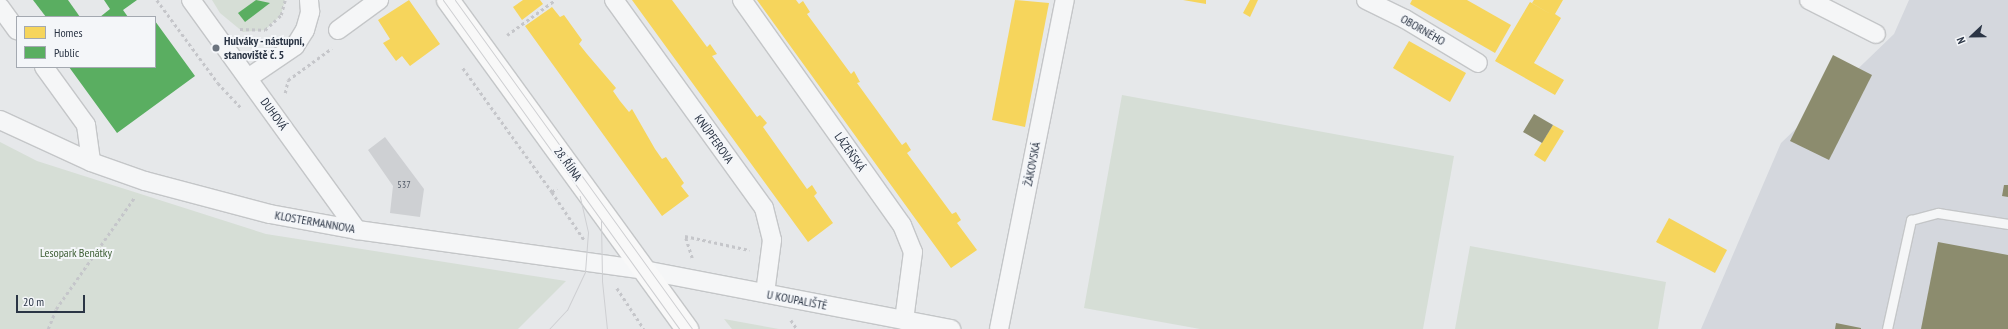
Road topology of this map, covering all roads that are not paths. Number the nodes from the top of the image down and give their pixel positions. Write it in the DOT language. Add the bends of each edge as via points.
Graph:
graph roads {
  1 [pos="191,0"];
  2 [pos="309,0"];
  3 [pos="379,0"];
  4 [pos="448,0"];
  5 [pos="614,0"];
  6 [pos="742,0"];
  7 [pos="1065,0"];
  8 [pos="1366,0"];
  9 [pos="1809,0"];
  10 [pos="0,7"];
  11 [pos="16,29"];
  12 [pos="338,30"];
  13 [pos="1876,34"];
  14 [pos="1478,63"];
  15 [pos="45,68"];
  16 [pos="248,78"];
  17 [pos="0,120"];
  18 [pos="91,162"];
  19 [pos="2008,224"];
  20 [pos="356,230"];
  21 [pos="644,270"];
  22 [pos="765,293"];
  23 [pos="904,320"];
  24 [pos="687,329"];
  25 [pos="951,329"];
  26 [pos="999,329"];
  27 [pos="1887,329"];
  1 -- 16 [label="street, DUHOVÁ"];
  2 -- 16 [label="street" via="310,12 305,30 295,46"];
  3 -- 12 [label="street"];
  4 -- 21 [label="main road, 28. ŘÍJNA"];
  5 -- 22 [label="street, KNÜPFEROVA" via="764,208 772,240"];
  6 -- 23 [label="street, LÁZEŇSKÁ" via="902,224 913,252"];
  7 -- 26 [label="street, ŽÁKOVSKÁ"];
  8 -- 14 [label="street, OBORNÉHO" via="1406,19"];
  9 -- 13 [label="street"];
  10 -- 11 [label="street"];
  15 -- 18 [label="street" via="86,124"];
  16 -- 20 [label="street, DUHOVÁ"];
  17 -- 18 [label="street, KLOSTERMANNOVA"];
  18 -- 20 [label="street, KLOSTERMANNOVA" via="145,181 270,214"];
  19 -- 27 [label="lane" via="1938,213 1911,220"];
  20 -- 21 [label="street, KLOSTERMANNOVA"];
  21 -- 22 [label="street, U KOUPALIŠTĚ"];
  21 -- 24 [label="main road, 28. ŘÍJNA"];
  22 -- 23 [label="street, U KOUPALIŠTĚ"];
  23 -- 25 [label="street, U KOUPALIŠTĚ"];
}
